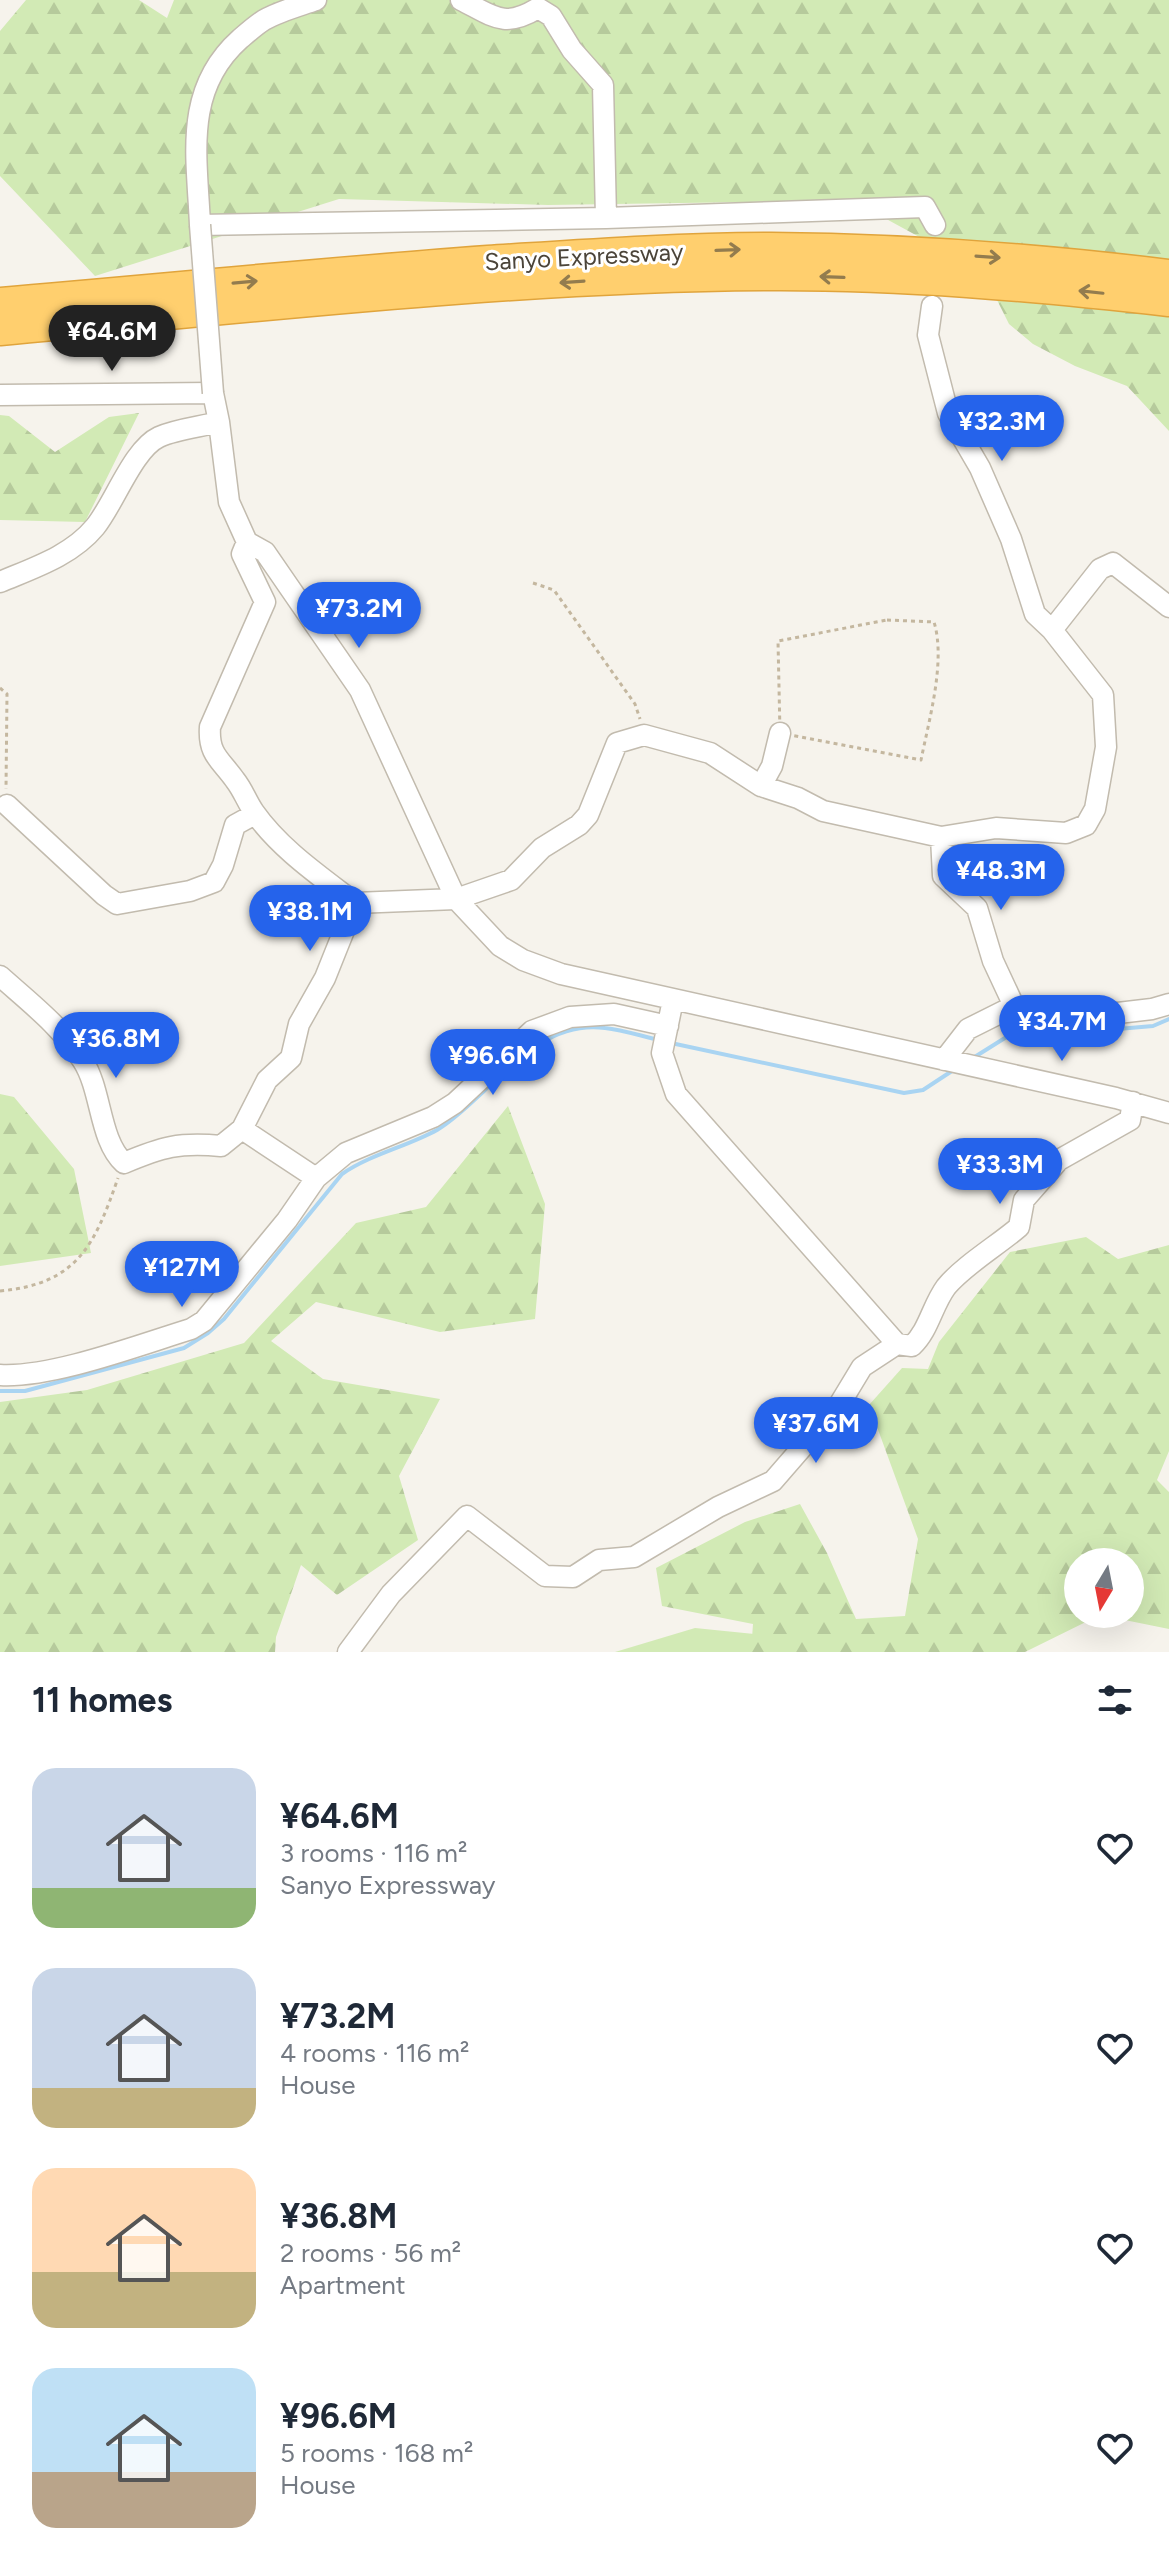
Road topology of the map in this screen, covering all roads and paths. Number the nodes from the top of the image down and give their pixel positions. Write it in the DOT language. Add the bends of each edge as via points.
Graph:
graph roads {
  1 [pos="316,0"];
  2 [pos="461,0"];
  3 [pos="537,4"];
  4 [pos="606,218"];
  5 [pos="200,225"];
  6 [pos="935,225"];
  7 [pos="1169,275"];
  8 [pos="1169,301"];
  9 [pos="0,303"];
  10 [pos="932,306"];
  11 [pos="0,330"];
  12 [pos="213,393"];
  13 [pos="0,395"];
  14 [pos="219,422"];
  15 [pos="247,542"];
  16 [pos="0,582"];
  17 [pos="533,583"];
  18 [pos="1169,607"];
  19 [pos="1052,630"];
  20 [pos="0,688"];
  21 [pos="780,733"];
  22 [pos="644,735"];
  23 [pos="761,786"];
  24 [pos="7,805"];
  25 [pos="255,814"];
  26 [pos="941,837"];
  27 [pos="456,899"];
  28 [pos="355,903"];
  29 [pos="0,976"];
  30 [pos="620,987"];
  31 [pos="673,1000"];
  32 [pos="1169,1004"];
  33 [pos="1014,1006"];
  34 [pos="614,1014"];
  35 [pos="668,1026"];
  36 [pos="944,1060"];
  37 [pos="1133,1102"];
  38 [pos="1169,1113"];
  39 [pos="242,1129"];
  40 [pos="124,1163"];
  41 [pos="316,1178"];
  42 [pos="0,1291"];
  43 [pos="897,1344"];
  44 [pos="0,1375"];
  45 [pos="348,1652"];
  1 -- 5 [label="street" via="263,20 227,51 210,77 195,134"];
  2 -- 3 [label="street" via="502,20 523,17"];
  3 -- 4 [label="street" via="603,85"];
  4 -- 5 [label="street"];
  4 -- 6 [label="street" via="925,207"];
  5 -- 12 [label="street, bridge"];
  9 -- 7 [label="highway, Sanyo Expressway, one-way" via="586,254 769,248 924,252"];
  8 -- 11 [label="highway, Sanyo Expressway, one-way" via="923,280 767,275 589,280"];
  10 -- 19 [label="street" via="928,335 948,413 980,468 1011,539 1035,614"];
  12 -- 13 [label="street"];
  12 -- 14 [label="street"];
  14 -- 15 [label="street" via="229,502"];
  14 -- 16 [label="street" via="157,437 135,462 96,526 77,544"];
  15 -- 25 [label="street" via="242,554 265,602 210,727 209,744"];
  15 -- 27 [label="street" via="265,552 360,690"];
  17 -- 22 [label="path" via="554,590 635,704"];
  18 -- 19 [label="street" via="1113,563 1100,569"];
  19 -- 26 [label="street" via="1103,695 1106,747 1095,809 1086,825 1066,833 996,828"];
  20 -- 24 [label="path" via="7,694"];
  21 -- 21 [label="path" via="778,641 887,620 934,622 935,687 921,760"];
  21 -- 23 [label="street"];
  22 -- 23 [label="street" via="710,753"];
  22 -- 27 [label="street" via="617,743 600,790 579,825 542,848 511,880"];
  23 -- 26 [label="street" via="823,811"];
  24 -- 25 [label="street" via="117,904 214,882 235,825"];
  25 -- 28 [label="street" via="296,857"];
  26 -- 33 [label="street" via="943,876 977,908"];
  27 -- 28 [label="street"];
  27 -- 30 [label="street" via="500,946 523,960"];
  28 -- 39 [label="street" via="325,978 299,1024 291,1058 267,1080"];
  29 -- 40 [label="street" via="61,1031 84,1062 112,1153"];
  30 -- 31 [label="street"];
  30 -- 34 [label="street"];
  31 -- 35 [label="street"];
  31 -- 36 [label="street"];
  32 -- 33 [label="street" via="1118,1013"];
  33 -- 36 [label="street" via="968,1029"];
  34 -- 35 [label="street"];
  34 -- 41 [label="street" via="570,1017 532,1031 455,1103 346,1153"];
  35 -- 43 [label="street" via="662,1053 676,1094"];
  36 -- 37 [label="street"];
  37 -- 38 [label="street"];
  37 -- 43 [label="street" via="1130,1120 1059,1160 1024,1200 1019,1227 950,1283 912,1346"];
  39 -- 40 [label="street" via="221,1146 163,1146"];
  39 -- 41 [label="street"];
  40 -- 42 [label="path" via="102,1225 80,1260 55,1277"];
  41 -- 44 [label="street" via="204,1321 62,1367"];
  43 -- 45 [label="street" via="862,1367 839,1405 773,1481 634,1557 599,1560 573,1577 545,1576 467,1516 391,1594"];
}
